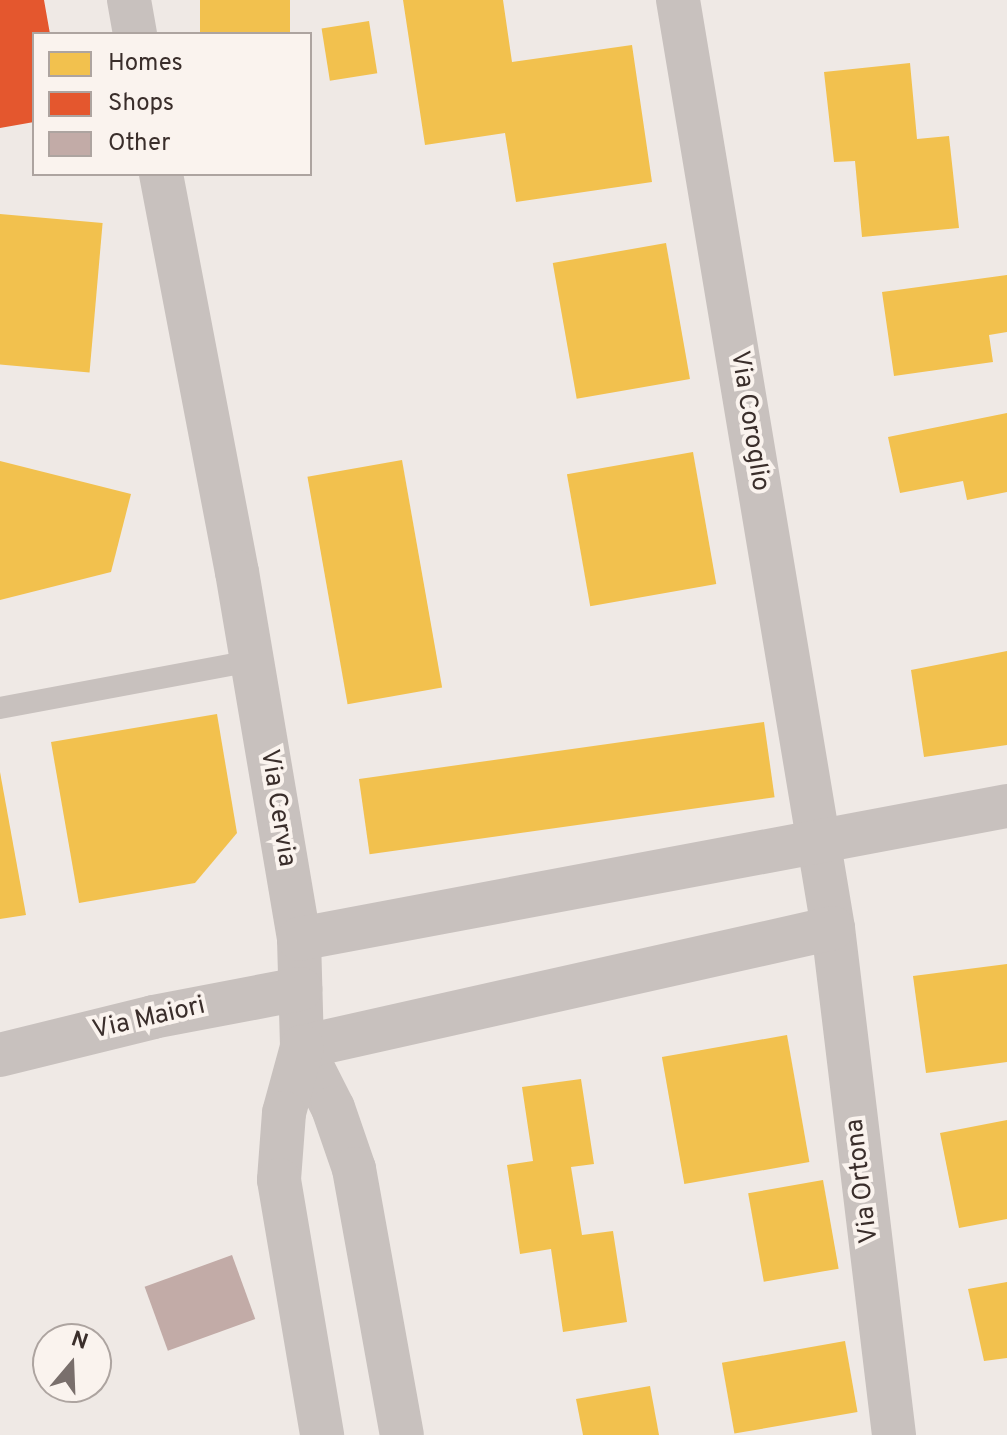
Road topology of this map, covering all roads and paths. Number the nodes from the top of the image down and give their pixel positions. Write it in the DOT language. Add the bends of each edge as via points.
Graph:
graph roads {
  1 [pos="129,0"];
  2 [pos="678,0"];
  3 [pos="135,32"];
  4 [pos="161,176"];
  5 [pos="252,661"];
  6 [pos="0,708"];
  7 [pos="1007,806"];
  8 [pos="819,841"];
  9 [pos="833,928"];
  10 [pos="299,939"];
  11 [pos="300,989"];
  12 [pos="302,1047"];
  13 [pos="0,1055"];
  14 [pos="322,1435"];
  15 [pos="402,1435"];
  16 [pos="894,1435"];
  1 -- 3 [label="street"];
  2 -- 8 [label="street, Via Coroglio"];
  4 -- 5 [label="street, Via Cervia"];
  5 -- 6 [label="lane"];
  5 -- 10 [label="street, Via Cervia"];
  7 -- 8 [label="street"];
  8 -- 9 [label="street, Via Coroglio"];
  8 -- 10 [label="street"];
  9 -- 12 [label="street"];
  9 -- 16 [label="street, Via Ortona"];
  10 -- 11 [label="street, Via Cervia"];
  11 -- 12 [label="street, Via Cervia"];
  11 -- 13 [label="street, Via Maiori" via="153,1017"];
  12 -- 14 [label="street" via="284,1113 279,1180"];
  12 -- 15 [label="street, Via Cervia" via="333,1108 354,1169"];
}
